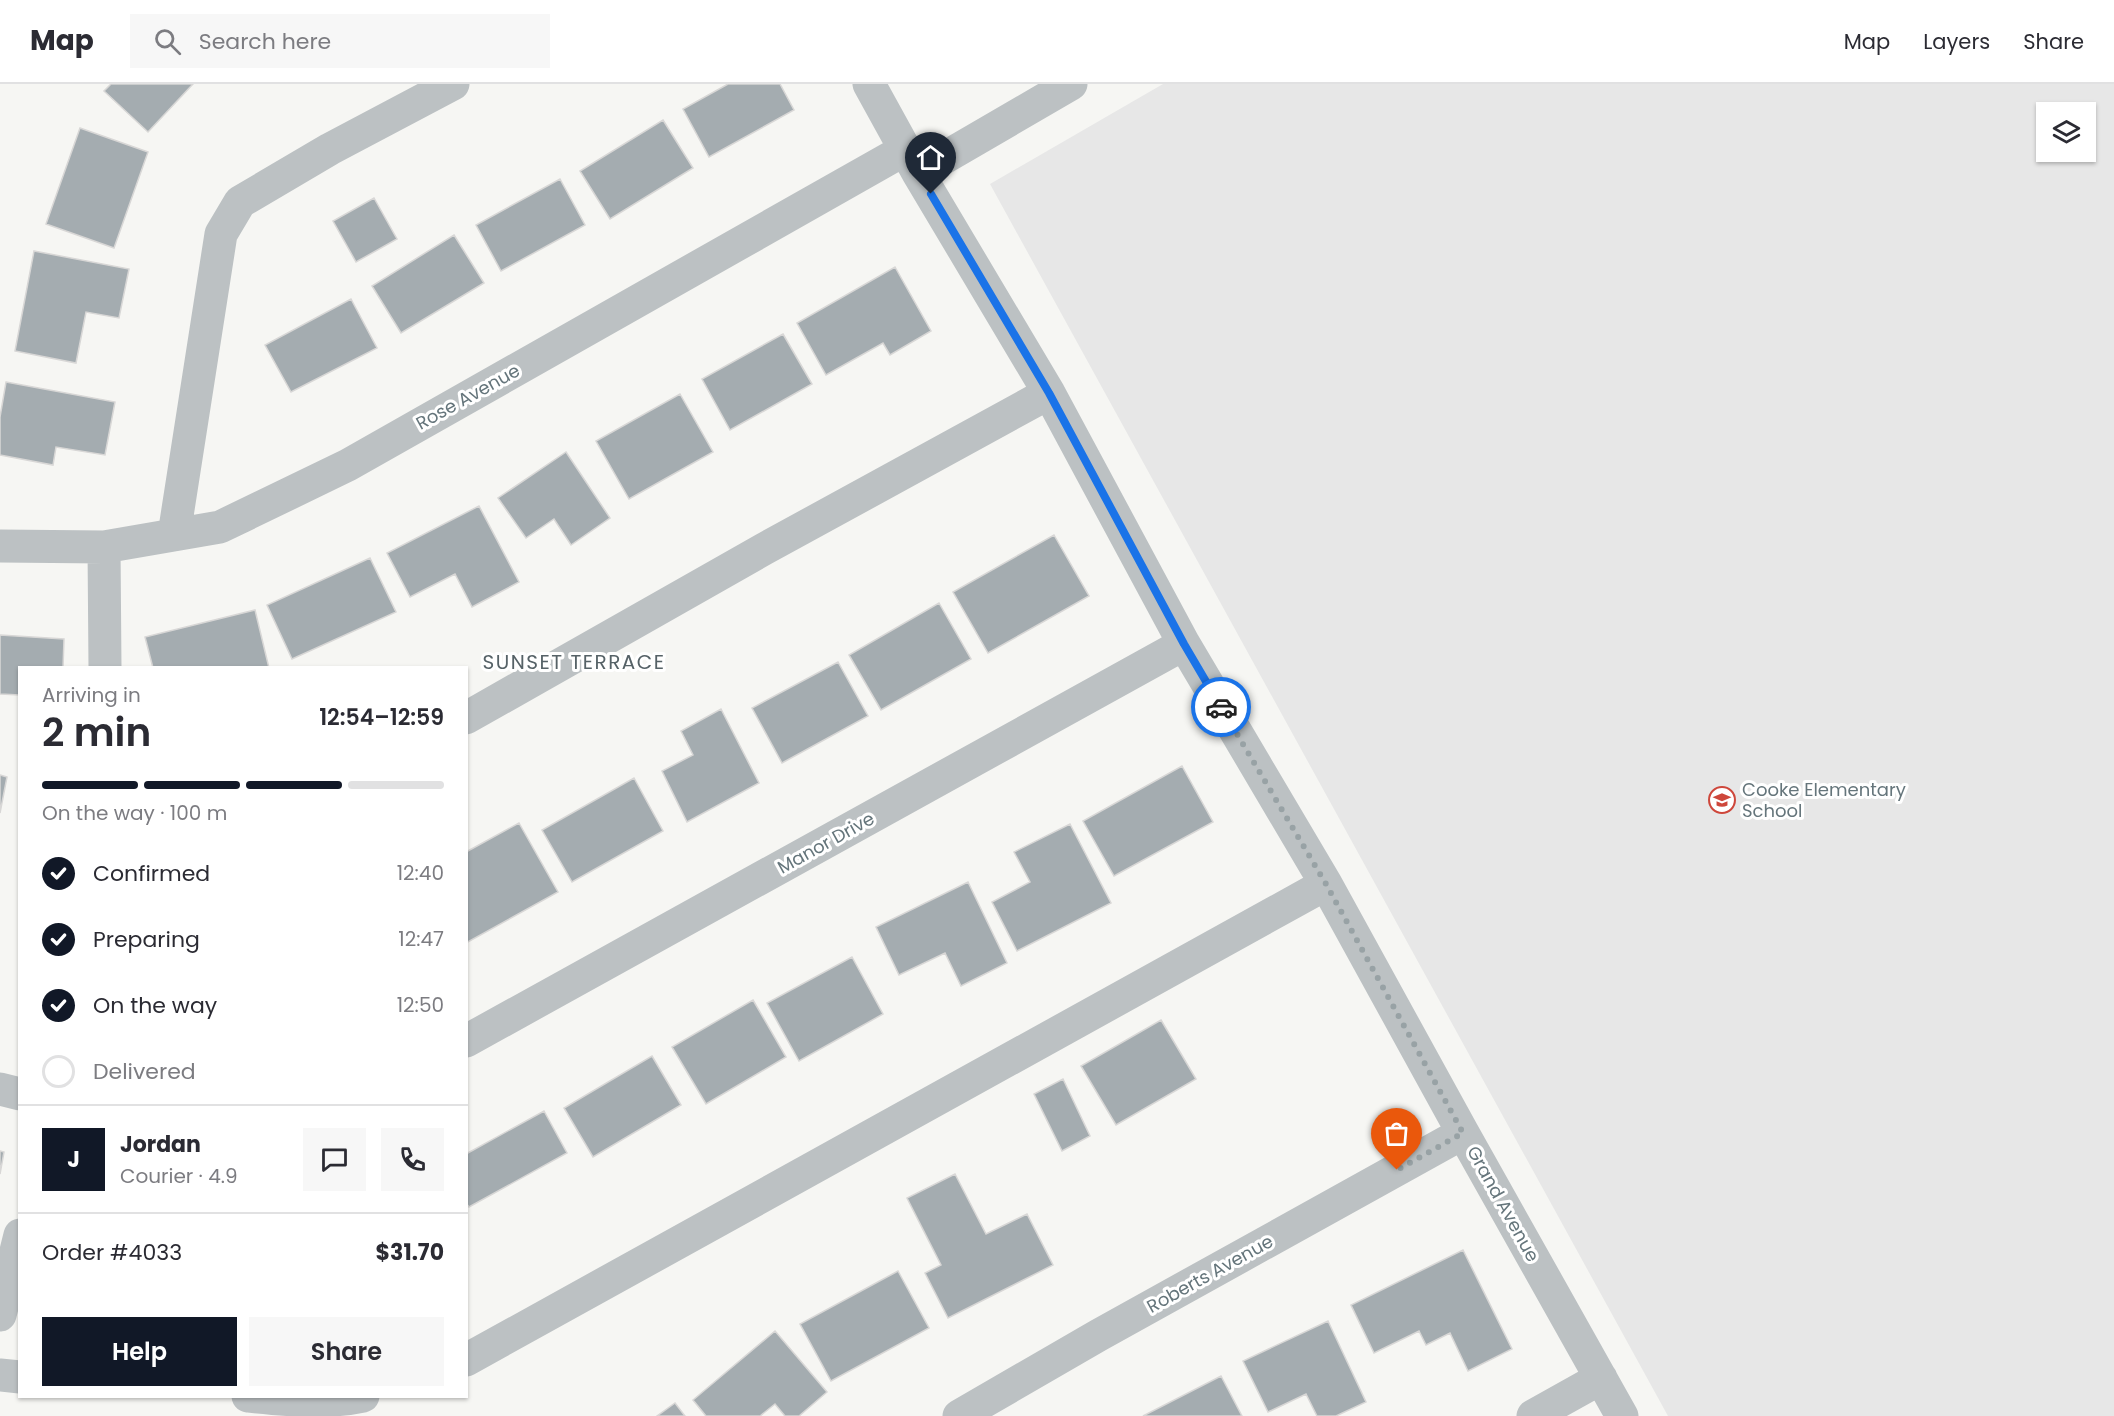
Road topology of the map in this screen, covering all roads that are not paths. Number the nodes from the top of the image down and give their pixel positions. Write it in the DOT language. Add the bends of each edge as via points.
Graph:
graph roads {
  1 [pos="453,84"];
  2 [pos="869,84"];
  3 [pos="1071,84"];
  4 [pos="912,161"];
  5 [pos="1049,393"];
  6 [pos="174,536"];
  7 [pos="0,546"];
  8 [pos="104,547"];
  9 [pos="1184,644"];
  10 [pos="105,666"];
  11 [pos="468,717"];
  12 [pos="1326,884"];
  13 [pos="468,1040"];
  14 [pos="0,1089"];
  15 [pos="18,1094"];
  16 [pos="1463,1133"];
  17 [pos="18,1243"];
  18 [pos="0,1315"];
  19 [pos="468,1359"];
  20 [pos="0,1375"];
  21 [pos="18,1377"];
  22 [pos="1601,1378"];
  23 [pos="270,1398"];
  24 [pos="353,1398"];
  25 [pos="959,1416"];
  26 [pos="1533,1416"];
  27 [pos="1622,1416"];
  1 -- 6 [label="street" via="240,202 221,234"];
  2 -- 4 [label="street, Grand Avenue"];
  3 -- 4 [label="street, Rose Avenue"];
  4 -- 5 [label="street, Grand Avenue"];
  4 -- 6 [label="street, Rose Avenue" via="348,465 220,527"];
  5 -- 9 [label="street, Grand Avenue"];
  5 -- 11 [label="street"];
  6 -- 8 [label="street, Rose Avenue"];
  7 -- 8 [label="street, Rose Avenue"];
  8 -- 10 [label="street"];
  9 -- 12 [label="street, Grand Avenue"];
  9 -- 13 [label="street, Manor Drive"];
  12 -- 16 [label="street, Grand Avenue"];
  12 -- 19 [label="street"];
  14 -- 15 [label="street"];
  16 -- 22 [label="street, Grand Avenue"];
  16 -- 25 [label="street, Roberts Avenue"];
  17 -- 18 [label="street"];
  20 -- 21 [label="street"];
  22 -- 26 [label="street"];
  22 -- 27 [label="street, Grand Avenue"];
  23 -- 24 [label="street"];
}
